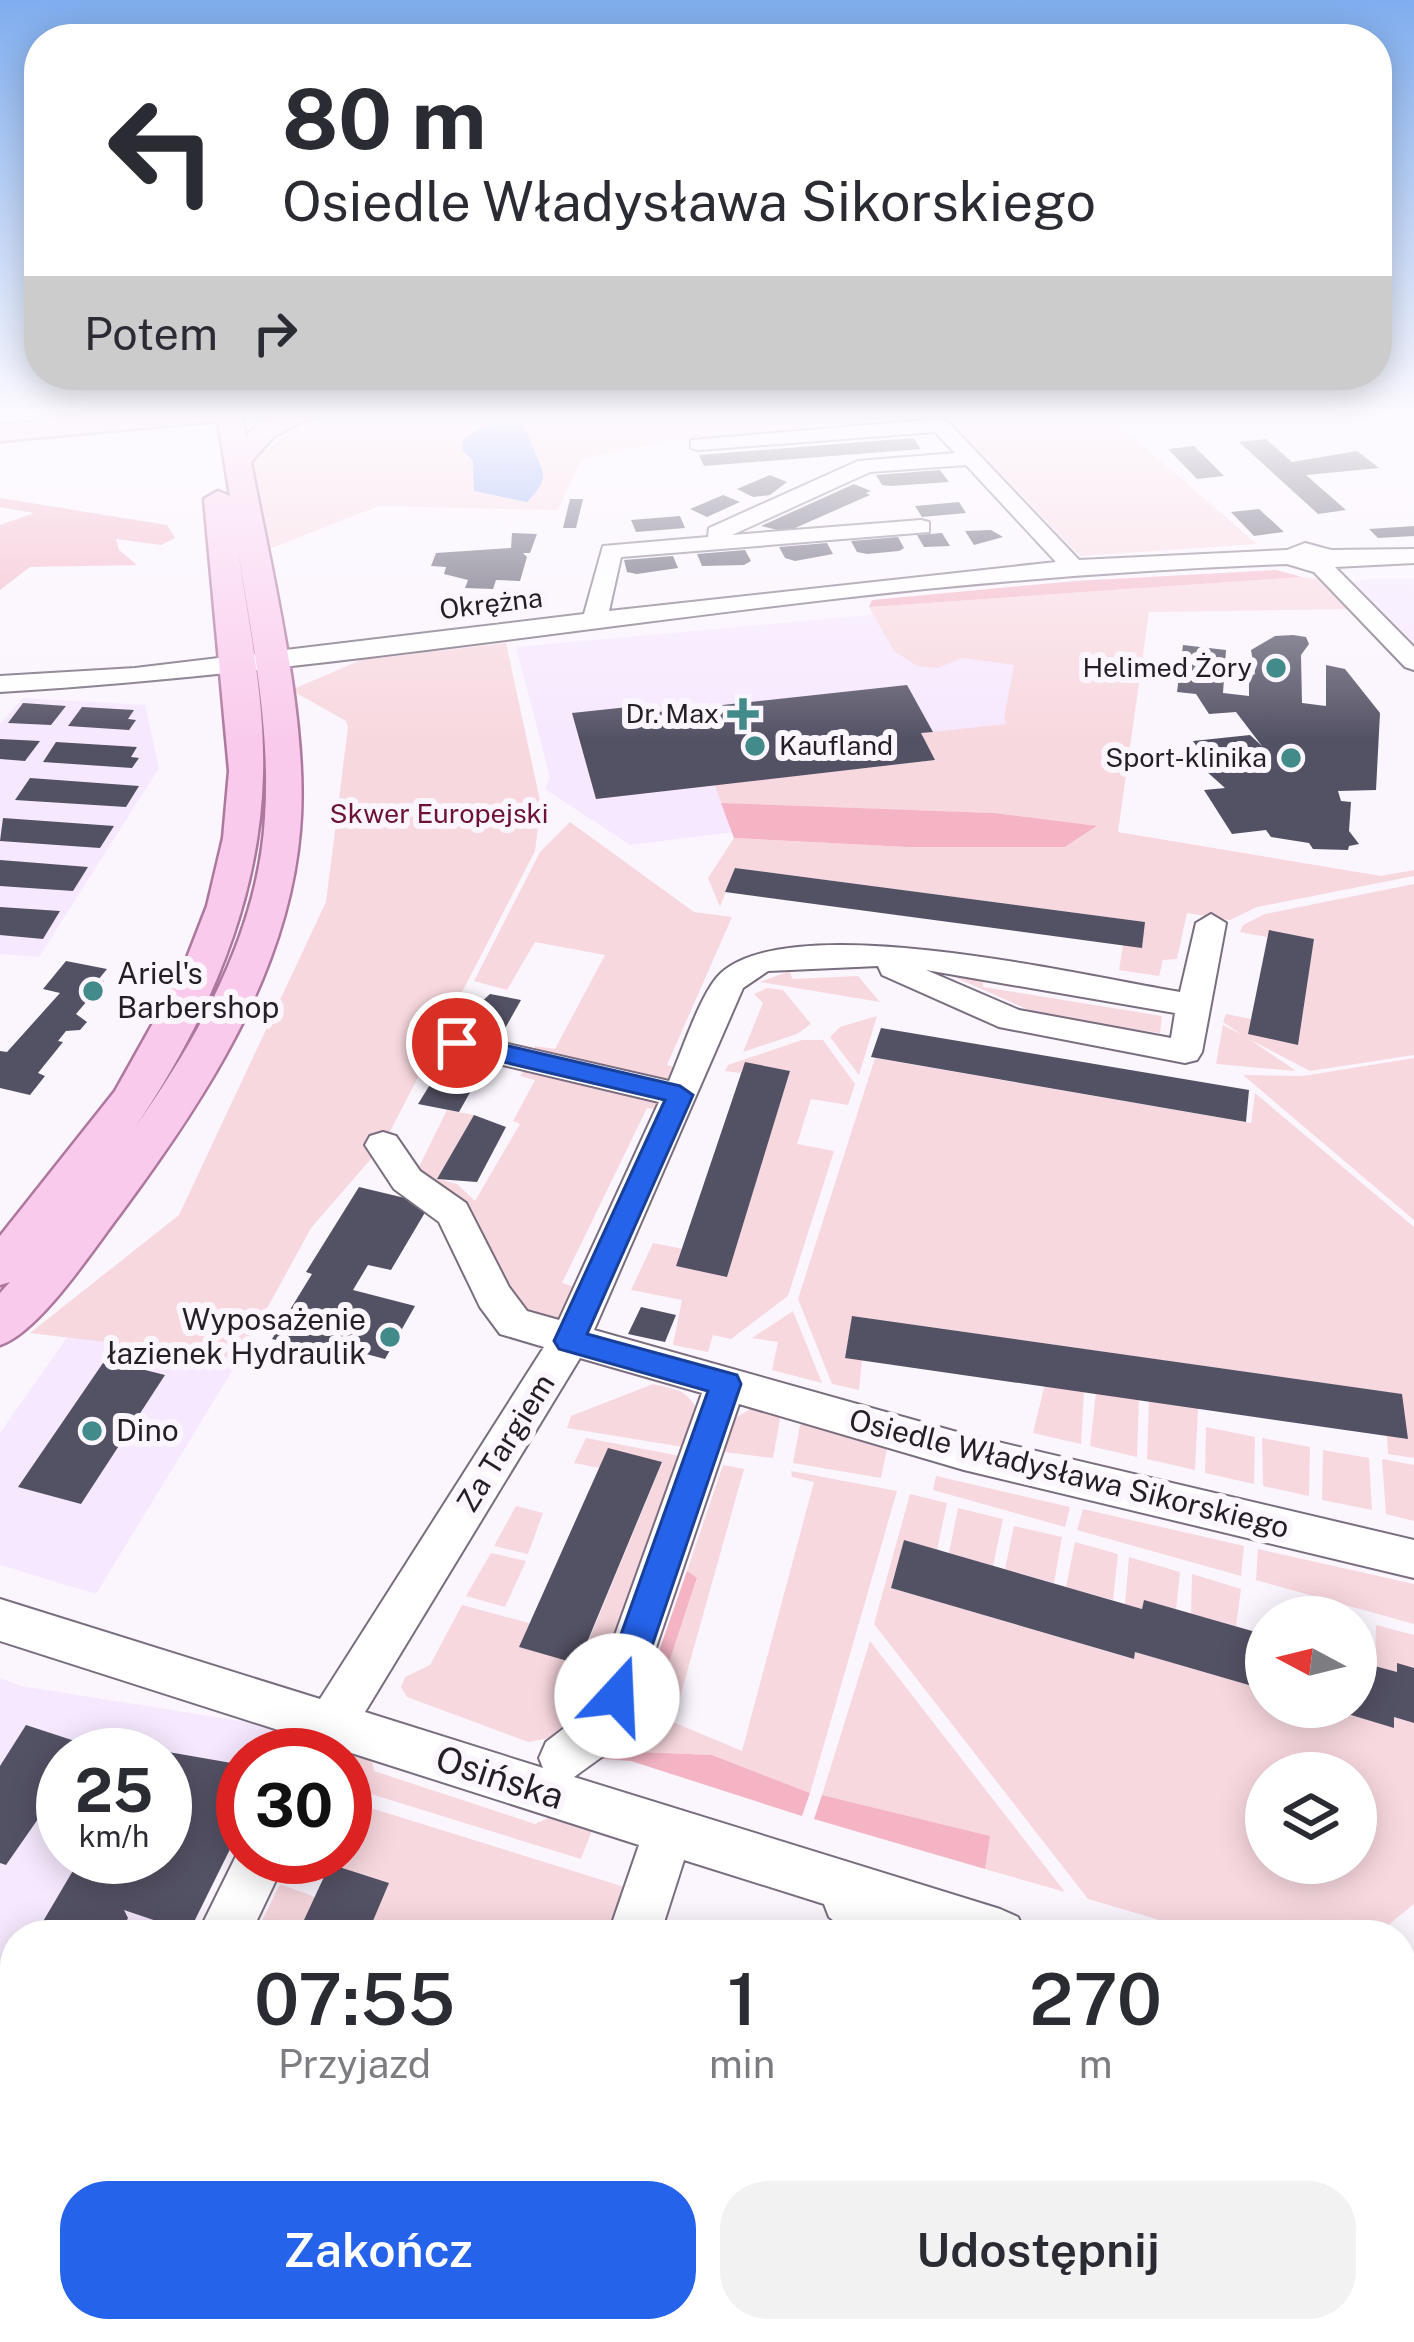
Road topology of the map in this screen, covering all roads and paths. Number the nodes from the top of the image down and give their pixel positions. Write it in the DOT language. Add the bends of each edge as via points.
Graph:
graph roads {
  1 [pos="239,521"];
  2 [pos="244,521"];
  3 [pos="743,521"];
  4 [pos="1030,521"];
  5 [pos="921,527"];
  6 [pos="692,544"];
  7 [pos="1414,556"];
  8 [pos="1323,561"];
  9 [pos="1074,568"];
  10 [pos="594,622"];
  11 [pos="342,652"];
  12 [pos="262,661"];
  13 [pos="1414,662"];
  14 [pos="0,684"];
  15 [pos="1211,922"];
  16 [pos="862,955"];
  17 [pos="1193,1005"];
  18 [pos="457,1043"];
  19 [pos="680,1095"];
  20 [pos="383,1145"];
  21 [pos="0,1267"];
  22 [pos="0,1326"];
  23 [pos="569,1341"];
  24 [pos="726,1384"];
  25 [pos="1414,1559"];
  26 [pos="0,1620"];
  27 [pos="290,1728"];
  28 [pos="327,1728"];
  29 [pos="372,1753"];
  30 [pos="563,1758"];
  31 [pos="668,1832"];
  32 [pos="825,1883"];
  33 [pos="249,1884"];
  34 [pos="231,1920"];
  35 [pos="639,1920"];
  36 [pos="874,1920"];
  37 [pos="946,1920"];
  1 -- 12 [label="main road"];
  2 -- 12 [label="main road"];
  3 -- 6 [label="street"];
  4 -- 9 [label="street"];
  5 -- 6 [label="street"];
  6 -- 10 [label="street" via="611,551"];
  7 -- 8 [label="street"];
  8 -- 9 [label="street, Okrężna"];
  8 -- 13 [label="street"];
  9 -- 10 [label="street, Okrężna"];
  10 -- 11 [label="street, Okrężna"];
  11 -- 12 [label="street, Okrężna" via="295,667"];
  11 -- 12 [label="street" via="290,640"];
  12 -- 14 [label="street"];
  12 -- 21 [label="main road" via="234,874 205,961 113,1123"];
  12 -- 22 [label="main road" via="284,782 283,834 243,971 169,1112 73,1244"];
  15 -- 17 [label="street"];
  16 -- 17 [label="street, Za Targiem"];
  16 -- 17 [label="street" via="1011,1019 1185,1052"];
  16 -- 19 [label="street, Za Targiem" via="760,962 730,982"];
  18 -- 19 [label="street"];
  19 -- 23 [label="street, Za Targiem"];
  20 -- 23 [label="street, Osiedle Władysława Sikorskiego" via="407,1180 453,1213 514,1323"];
  23 -- 24 [label="street, Osiedle Władysława Sikorskiego"];
  23 -- 28 [label="street, Za Targiem"];
  24 -- 25 [label="street, Osiedle Władysława Sikorskiego" via="964,1451"];
  24 -- 30 [label="street" via="617,1696 592,1735"];
  26 -- 27 [label="street, Osińska"];
  29 -- 31 [label="street, Osińska"];
  31 -- 32 [label="street, Osińska"];
  31 -- 35 [label="street"];
  32 -- 36 [label="street"];
  32 -- 37 [label="street, Osińska"];
  33 -- 34 [label="street"];
}
